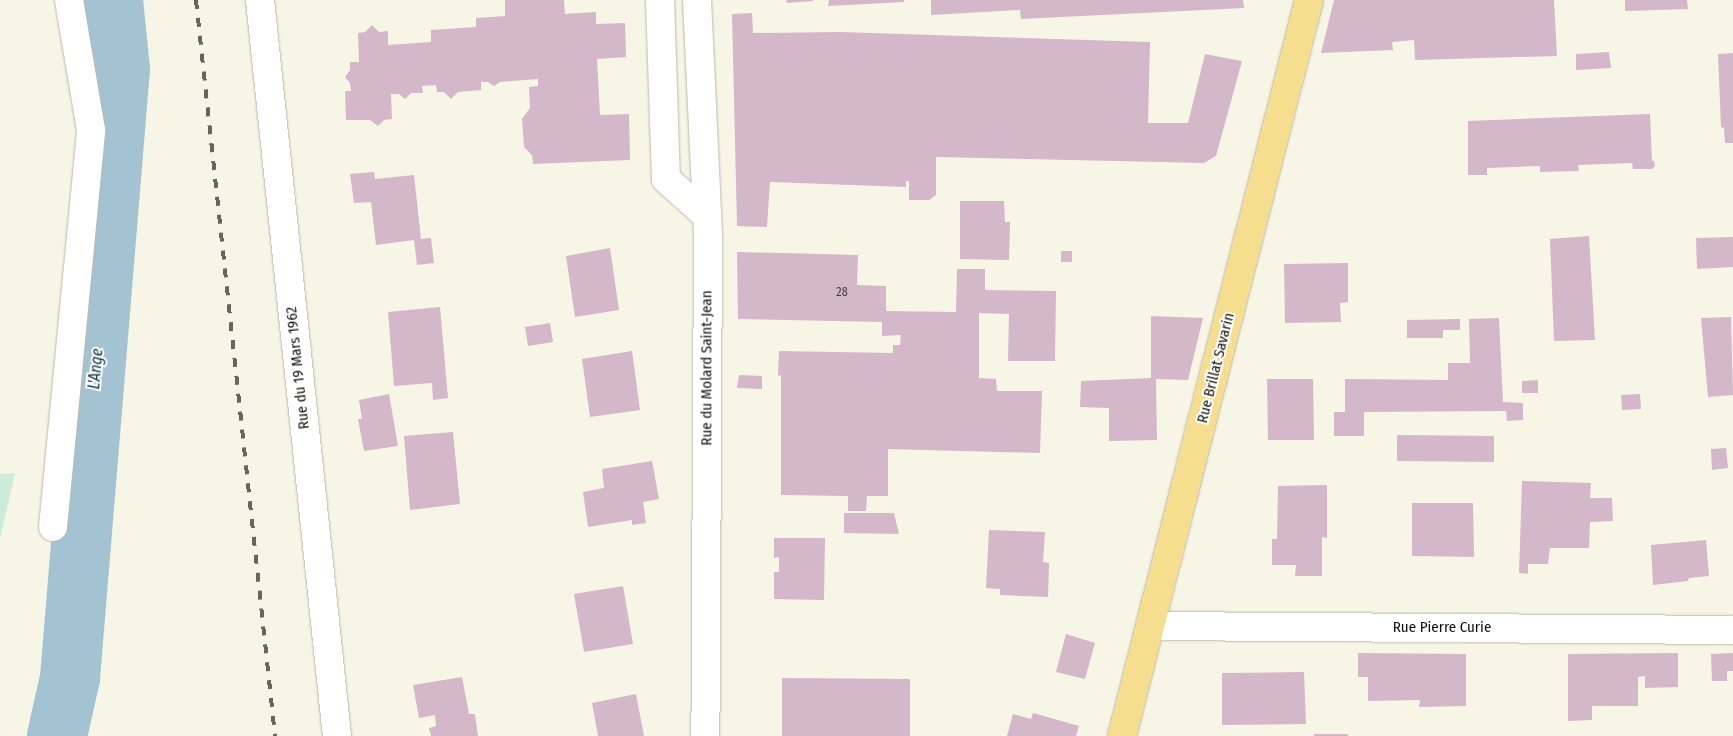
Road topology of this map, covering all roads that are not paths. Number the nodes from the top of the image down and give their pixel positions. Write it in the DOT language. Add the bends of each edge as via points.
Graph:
graph roads {
  1 [pos="68,0"];
  2 [pos="260,0"];
  3 [pos="660,0"];
  4 [pos="697,0"];
  5 [pos="1309,0"];
  6 [pos="707,216"];
  7 [pos="54,527"];
  8 [pos="1150,626"];
  9 [pos="1733,630"];
  10 [pos="337,736"];
  11 [pos="705,736"];
  12 [pos="1122,736"];
  1 -- 7 [label="street" via="91,130"];
  2 -- 10 [label="street, Rue du 19 Mars 1962"];
  3 -- 6 [label="street" via="666,179"];
  4 -- 6 [label="street, Rue du Molard Saint-Jean"];
  5 -- 8 [label="main road, Rue Brillat Savarin"];
  6 -- 11 [label="street, Rue du Molard Saint-Jean"];
  8 -- 9 [label="street, Rue Pierre Curie"];
  8 -- 12 [label="main road, Rue Brillat Savarin"];
}
